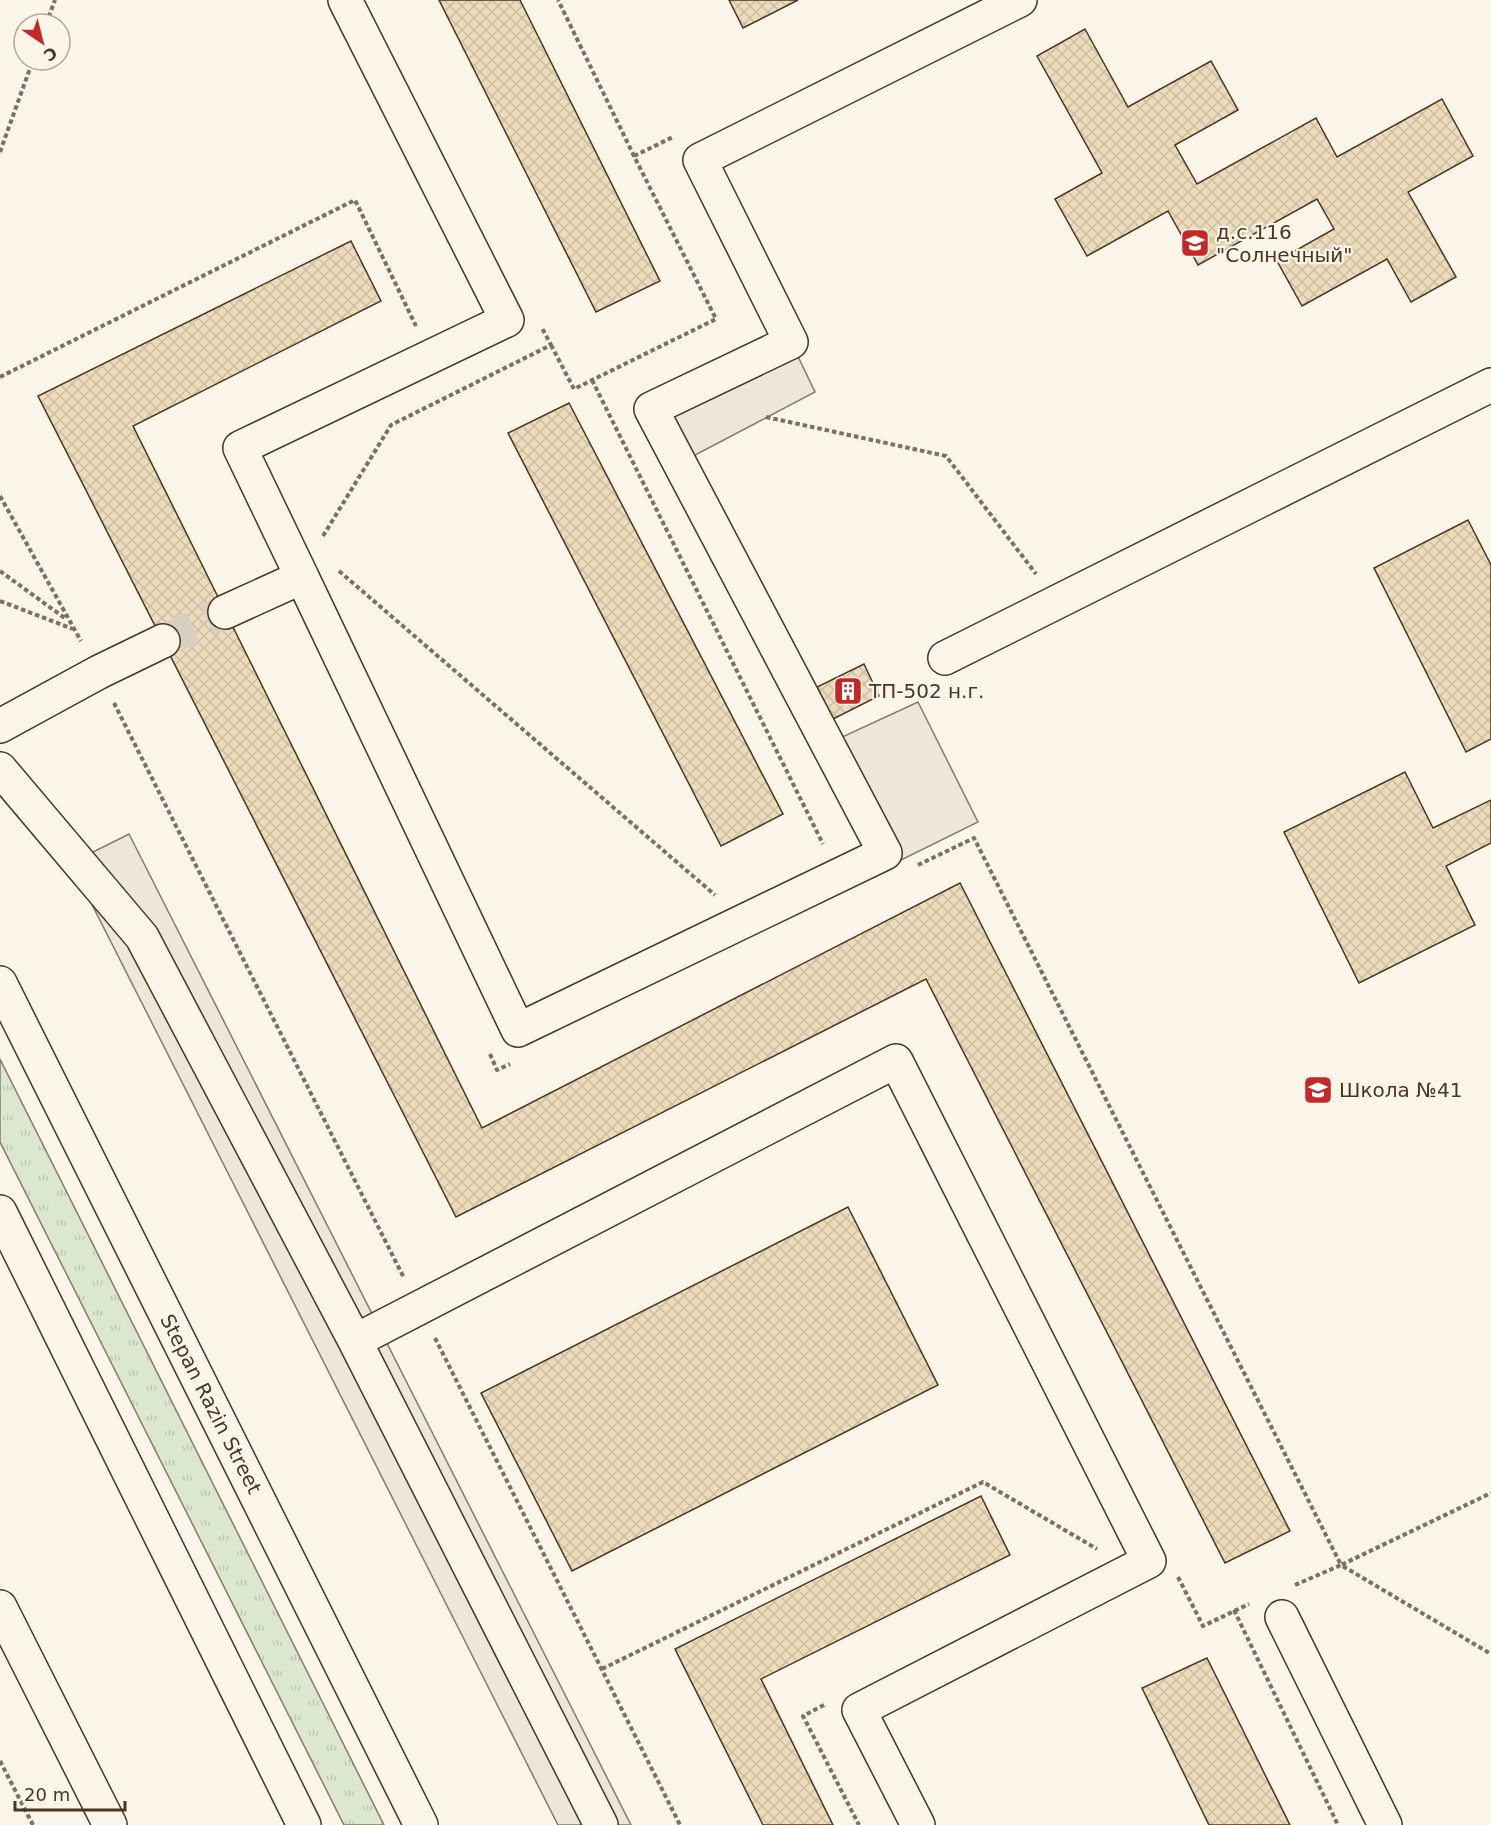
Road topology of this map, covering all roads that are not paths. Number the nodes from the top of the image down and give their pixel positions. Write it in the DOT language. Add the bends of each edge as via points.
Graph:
graph roads {
  1 [pos="345,0"];
  2 [pos="1020,0"];
  3 [pos="1491,385"];
  4 [pos="302,577"];
  5 [pos="225,612"];
  6 [pos="163,641"];
  7 [pos="945,658"];
  8 [pos="0,726"];
  9 [pos="0,770"];
  10 [pos="0,983"];
  11 [pos="0,1212"];
  12 [pos="355,1341"];
  13 [pos="1275,1602"];
  14 [pos="0,1607"];
  15 [pos="110,1825"];
  16 [pos="304,1825"];
  17 [pos="421,1825"];
  18 [pos="601,1825"];
  19 [pos="918,1825"];
  20 [pos="1385,1825"];
  1 -- 4 [label="main road" via="507,320 240,448"];
  2 -- 4 [label="main road" via="700,160 791,342 651,409 885,853 518,1030"];
  3 -- 7 [label="main road"];
  4 -- 5 [label="main road"];
  6 -- 8 [label="main road"];
  9 -- 12 [label="main road" via="142,937"];
  10 -- 17 [label="main road, Stepan Razin Street"];
  11 -- 16 [label="main road"];
  12 -- 18 [label="main road"];
  12 -- 19 [label="main road" via="896,1061 1149,1561 860,1710"];
  13 -- 20 [label="main road"];
  14 -- 15 [label="main road"];
}
